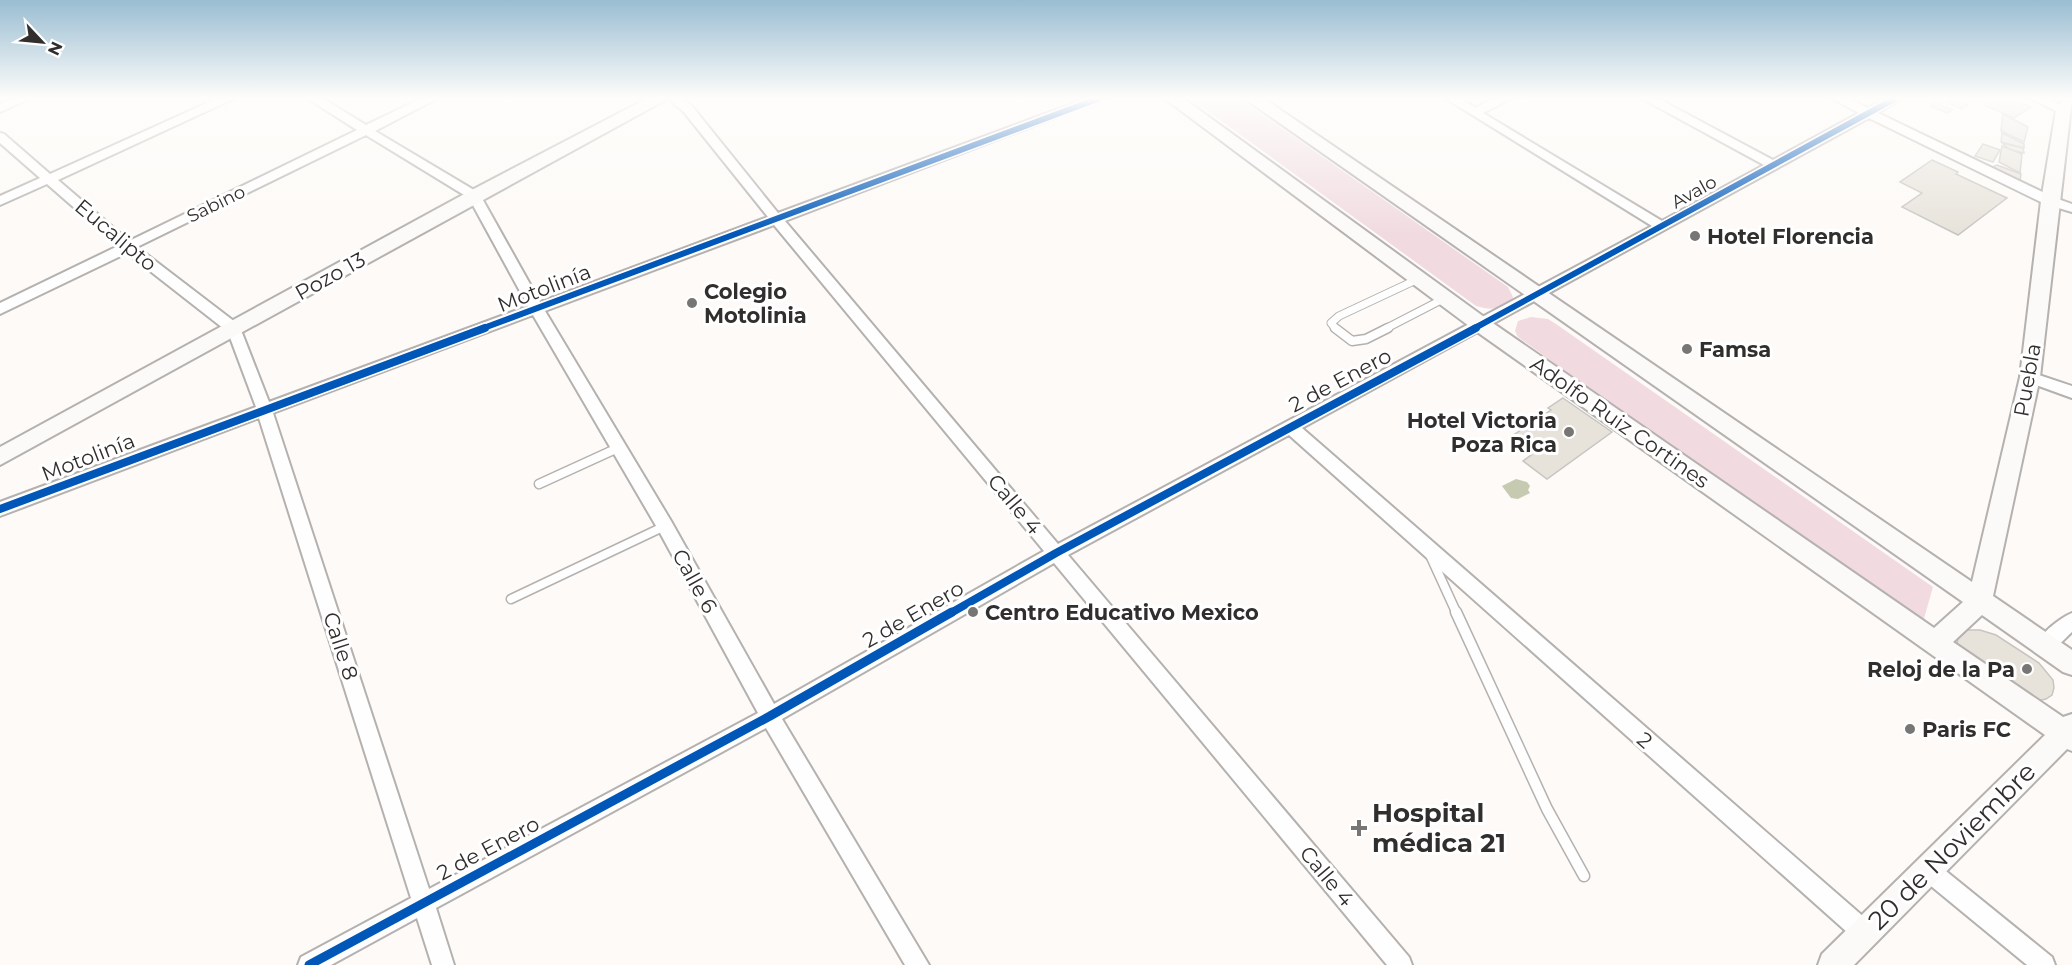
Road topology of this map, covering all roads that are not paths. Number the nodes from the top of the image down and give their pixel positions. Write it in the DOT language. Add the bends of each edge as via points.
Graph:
graph roads {
  1 [pos="7,143"];
  2 [pos="129,143"];
  3 [pos="342,143"];
  4 [pos="384,143"];
  5 [pos="575,143"];
  6 [pos="715,143"];
  7 [pos="979,143"];
  8 [pos="1233,143"];
  9 [pos="1317,143"];
  10 [pos="1525,143"];
  11 [pos="1731,143"];
  12 [pos="1816,143"];
  13 [pos="1929,143"];
  14 [pos="2061,143"];
  15 [pos="1774,166"];
  16 [pos="49,179"];
  17 [pos="474,196"];
  18 [pos="0,201"];
  19 [pos="2050,201"];
  20 [pos="2072,208"];
  21 [pos="776,219"];
  22 [pos="1662,227"];
  23 [pos="127,246"];
  24 [pos="1418,279"];
  25 [pos="1537,295"];
  26 [pos="1445,298"];
  27 [pos="0,309"];
  28 [pos="537,310"];
  29 [pos="1480,324"];
  30 [pos="234,329"];
  31 [pos="2030,377"];
  32 [pos="2072,392"];
  33 [pos="264,409"];
  34 [pos="1290,427"];
  35 [pos="620,447"];
  36 [pos="0,457"];
  37 [pos="538,484"];
  38 [pos="0,509"];
  39 [pos="665,526"];
  40 [pos="1426,546"];
  41 [pos="1056,554"];
  42 [pos="511,599"];
  43 [pos="1980,601"];
  44 [pos="2072,621"];
  45 [pos="1935,643"];
  46 [pos="2045,645"];
  47 [pos="2072,664"];
  48 [pos="770,716"];
  49 [pos="2069,733"];
  50 [pos="1928,870"];
  51 [pos="1584,876"];
  52 [pos="424,904"];
  53 [pos="1865,933"];
  54 [pos="309,965"];
  55 [pos="443,965"];
  56 [pos="918,965"];
  57 [pos="1401,965"];
  58 [pos="1833,965"];
  59 [pos="2044,965"];
  1 -- 16 [label="street, Eucalipto"];
  2 -- 16 [label="street"];
  3 -- 23 [label="street, Sabino"];
  4 -- 17 [label="street"];
  5 -- 17 [label="main road, Pozo 13"];
  6 -- 21 [label="street, Calle 4"];
  7 -- 21 [label="street, Motolinía"];
  8 -- 24 [label="main road, Adolfo Ruiz Cortines"];
  9 -- 25 [label="main road"];
  10 -- 22 [label="street"];
  11 -- 15 [label="street"];
  12 -- 15 [label="street, Avalo"];
  13 -- 19 [label="street"];
  14 -- 19 [label="main road, Puebla"];
  15 -- 22 [label="street, Avalo"];
  16 -- 18 [label="street"];
  16 -- 23 [label="street, Eucalipto"];
  17 -- 28 [label="street, Calle 6"];
  17 -- 30 [label="main road, Pozo 13"];
  19 -- 20 [label="street"];
  19 -- 31 [label="main road, Puebla"];
  21 -- 28 [label="street, Motolinía"];
  21 -- 41 [label="street, Calle 4"];
  22 -- 25 [label="street, Avalo"];
  23 -- 27 [label="street, Sabino"];
  23 -- 30 [label="street, Eucalipto"];
  24 -- 26 [label="main road, Adolfo Ruiz Cortines"];
  24 -- 26 [label="lane" via="1340,316 1331,323 1333,327 1352,341 1366,339"];
  25 -- 29 [label="street, 2 de Enero"];
  25 -- 43 [label="main road"];
  26 -- 29 [label="main road, Adolfo Ruiz Cortines"];
  28 -- 33 [label="street, Motolinía"];
  28 -- 35 [label="street, Calle 6"];
  29 -- 34 [label="street, 2 de Enero"];
  29 -- 45 [label="main road, Adolfo Ruiz Cortines"];
  30 -- 33 [label="street, Calle 8"];
  30 -- 36 [label="main road, Pozo 13"];
  31 -- 32 [label="street"];
  31 -- 43 [label="main road, Puebla"];
  33 -- 38 [label="street, Motolinía"];
  33 -- 52 [label="street, Calle 8"];
  34 -- 40 [label="street, 2"];
  34 -- 41 [label="street, 2 de Enero"];
  35 -- 37 [label="lane"];
  35 -- 39 [label="street, Calle 6"];
  39 -- 42 [label="lane"];
  39 -- 48 [label="street, Calle 6"];
  40 -- 51 [label="lane, 2" via="1547,809"];
  40 -- 53 [label="street, 2"];
  41 -- 48 [label="street, 2 de Enero"];
  41 -- 57 [label="street, Calle 4"];
  43 -- 45 [label="main road"];
  43 -- 46 [label="main road"];
  44 -- 46 [label="street"];
  45 -- 49 [label="main road, Adolfo Ruiz Cortines"];
  46 -- 47 [label="main road"];
  48 -- 52 [label="street, 2 de Enero"];
  48 -- 56 [label="street, Calle 6"];
  49 -- 50 [label="main road, 20 de Noviembre"];
  50 -- 53 [label="main road, 20 de Noviembre"];
  50 -- 59 [label="street"];
  52 -- 54 [label="street, 2 de Enero"];
  52 -- 55 [label="street, Calle 8"];
  53 -- 58 [label="main road, 20 de Noviembre"];
}
